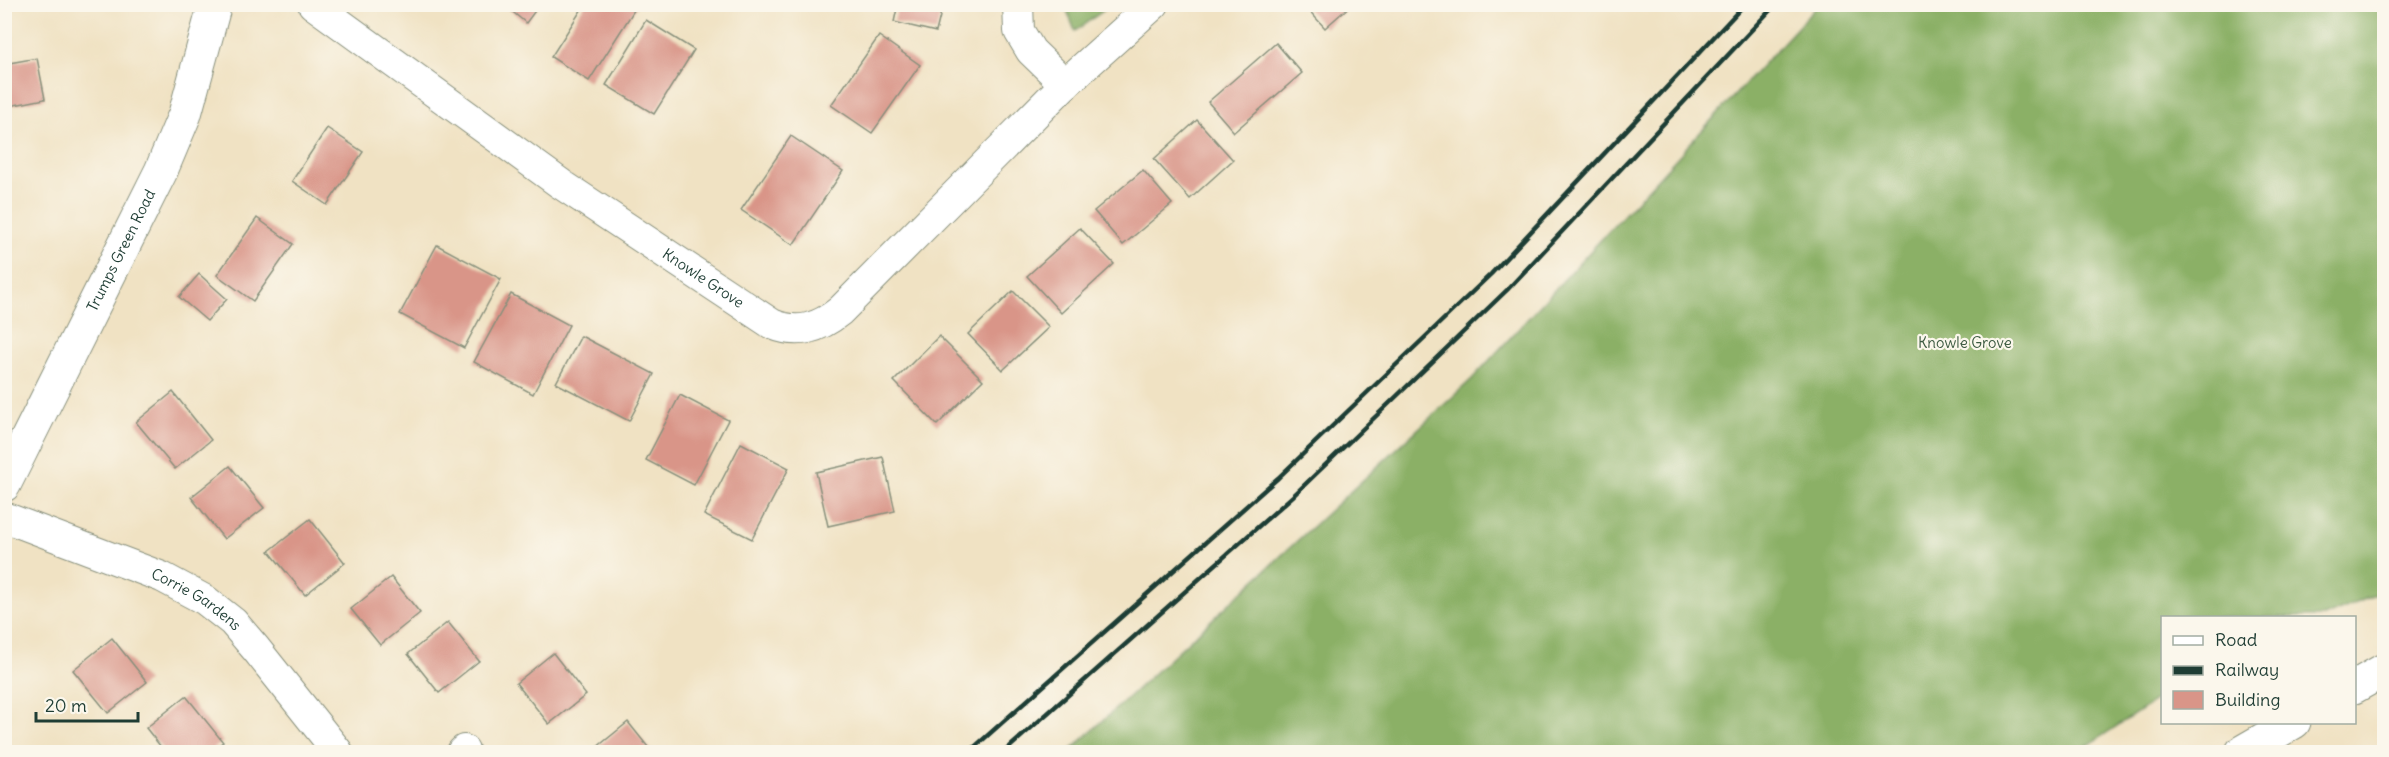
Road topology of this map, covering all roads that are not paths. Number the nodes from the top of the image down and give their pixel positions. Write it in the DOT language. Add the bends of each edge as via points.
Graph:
graph roads {
  1 [pos="215,4"];
  2 [pos="313,4"];
  3 [pos="1018,4"];
  4 [pos="1154,4"];
  5 [pos="1065,84"];
  6 [pos="4,485"];
  7 [pos="4,517"];
  8 [pos="2385,670"];
  9 [pos="2356,686"];
  10 [pos="2292,724"];
  11 [pos="338,753"];
  12 [pos="2242,753"];
  1 -- 6 [label="main road, Trumps Green Road" via="185,114 161,171"];
  2 -- 5 [label="street, Knowle Grove" via="561,184 786,330 824,324 840,310"];
  3 -- 5 [label="street" via="1019,31 1031,51"];
  4 -- 5 [label="street, Knowle Grove"];
  7 -- 11 [label="street, Corrie Gardens" via="162,577 205,600 233,622"];
  8 -- 9 [label="main road"];
  10 -- 12 [label="main road"];
}
